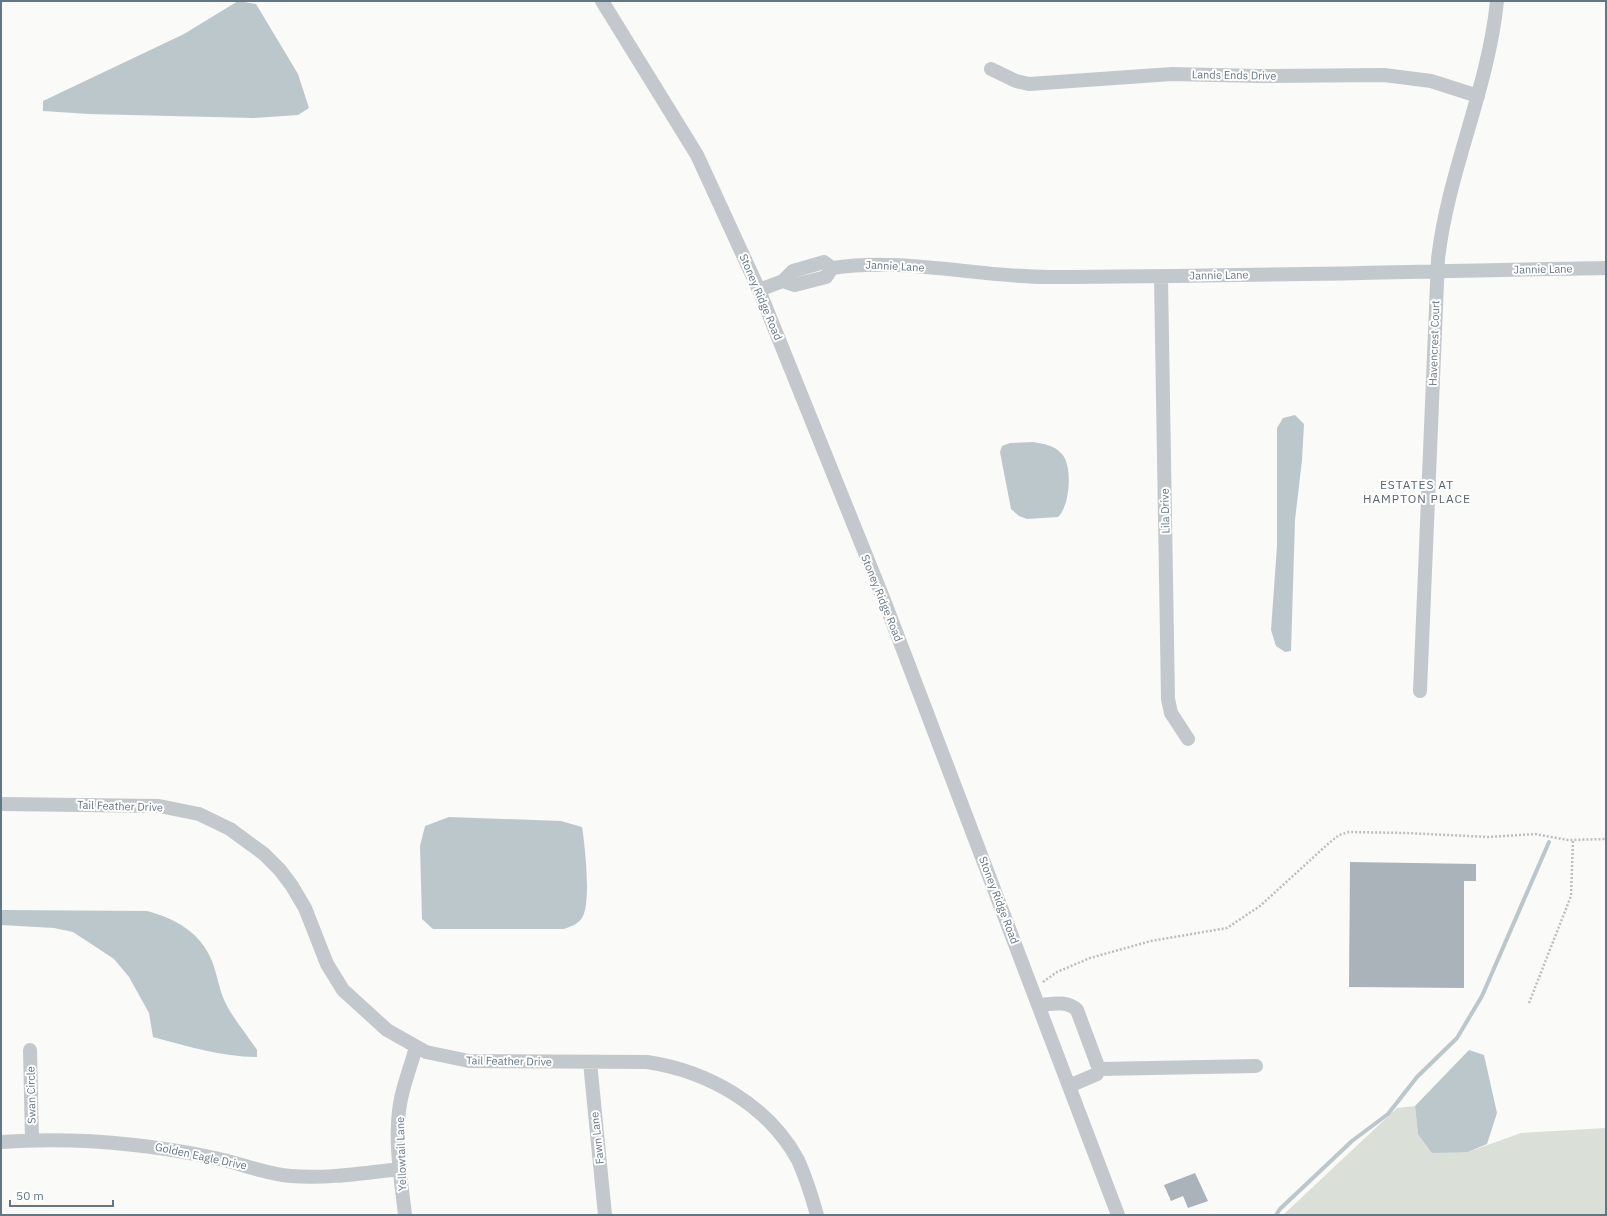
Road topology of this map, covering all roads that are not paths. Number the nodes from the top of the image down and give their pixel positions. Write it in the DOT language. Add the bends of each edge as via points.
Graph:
graph roads {
  1 [pos="602,1"];
  2 [pos="1496,1"];
  3 [pos="991,69"];
  4 [pos="1478,96"];
  5 [pos="1606,268"];
  6 [pos="1437,271"];
  7 [pos="1161,276"];
  8 [pos="759,290"];
  9 [pos="1420,692"];
  10 [pos="1188,739"];
  11 [pos="1,804"];
  12 [pos="1039,1006"];
  13 [pos="416,1047"];
  14 [pos="30,1050"];
  15 [pos="590,1062"];
  16 [pos="1256,1066"];
  17 [pos="1099,1069"];
  18 [pos="1069,1086"];
  19 [pos="32,1140"];
  20 [pos="1,1142"];
  21 [pos="400,1169"];
  22 [pos="404,1215"];
  23 [pos="605,1215"];
  24 [pos="817,1215"];
  25 [pos="1118,1215"];
  1 -- 8 [label="street, Stoney Ridge Road" via="697,155"];
  2 -- 4 [label="street, Havencrest Court" via="1490,49"];
  3 -- 4 [label="street, Lands Ends Drive" via="1029,84 1172,74 1384,75 1431,81"];
  4 -- 6 [label="street, Havencrest Court" via="1444,217"];
  5 -- 6 [label="street, Jannie Lane"];
  6 -- 7 [label="street, Jannie Lane"];
  6 -- 9 [label="street, Havencrest Court"];
  7 -- 8 [label="street, Jannie Lane" via="1015,276 873,264 832,268 826,276 795,285 783,281"];
  7 -- 10 [label="street, Lila Drive" via="1168,699 1171,713"];
  8 -- 12 [label="street, Stoney Ridge Road" via="884,600"];
  11 -- 13 [label="street, Tail Feather Drive" via="159,806 199,814 230,829 264,854 292,886 327,964 343,990 387,1030"];
  12 -- 17 [label="street" via="1061,1003 1077,1010"];
  12 -- 18 [label="street, Stoney Ridge Road"];
  13 -- 15 [label="street, Tail Feather Drive" via="469,1062"];
  13 -- 21 [label="street, Yellowtail Lane" via="400,1105"];
  14 -- 19 [label="street, Swan Circle"];
  15 -- 23 [label="street, Fawn Lane"];
  15 -- 24 [label="street, Tail Feather Drive" via="657,1064 695,1074 734,1093 765,1118 791,1150 806,1179"];
  16 -- 17 [label="street"];
  17 -- 18 [label="street" via="1097,1074"];
  18 -- 25 [label="street, Stoney Ridge Road"];
  19 -- 20 [label="street, Golden Eagle Drive"];
  19 -- 21 [label="street, Golden Eagle Drive" via="154,1146 290,1176 327,1177"];
  21 -- 22 [label="street, Yellowtail Lane"];
}
